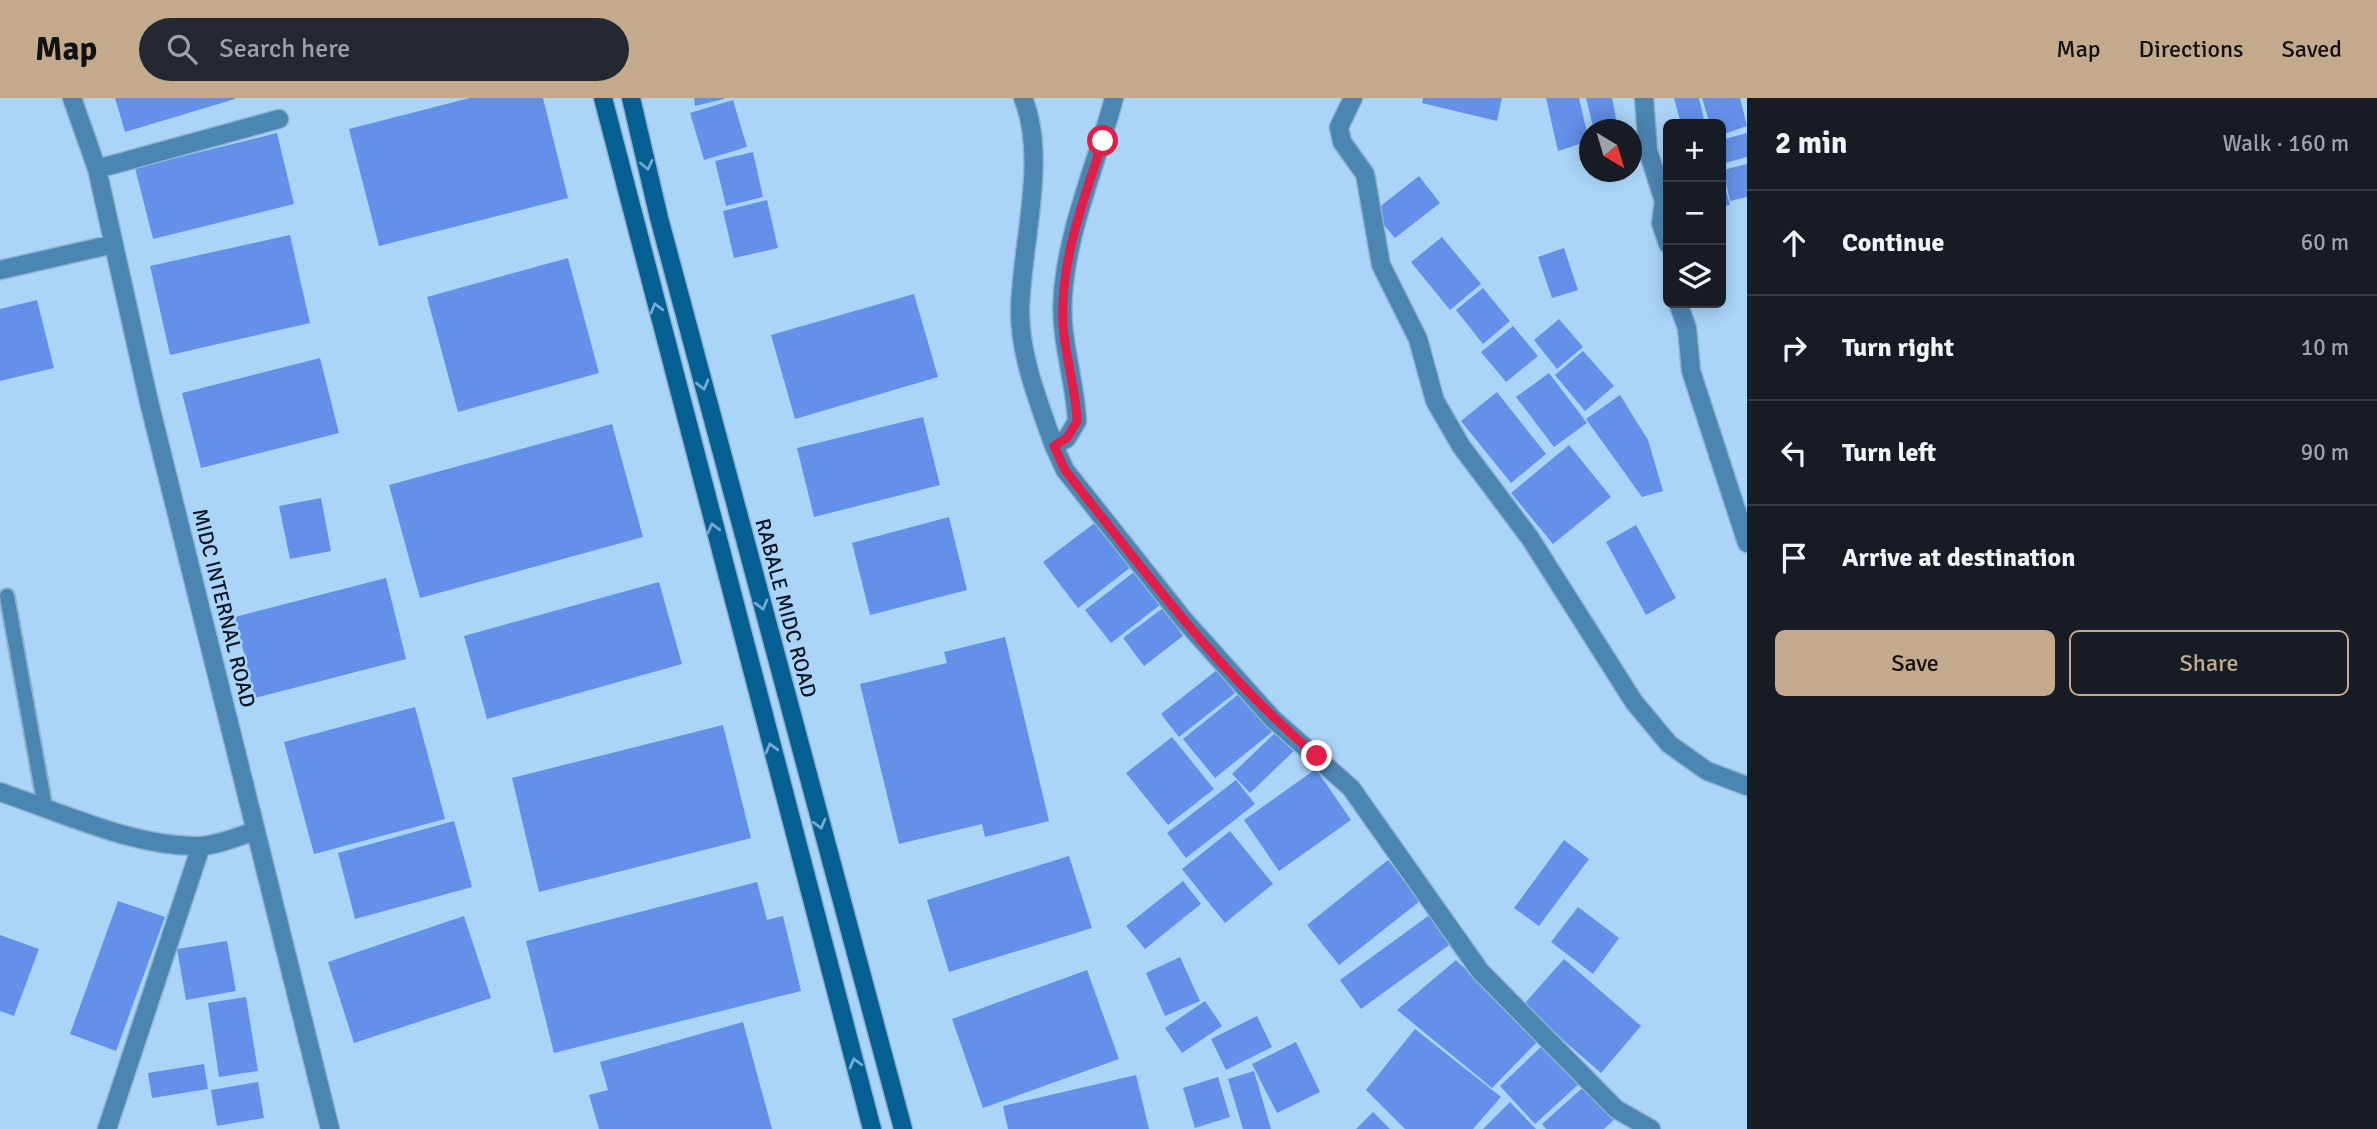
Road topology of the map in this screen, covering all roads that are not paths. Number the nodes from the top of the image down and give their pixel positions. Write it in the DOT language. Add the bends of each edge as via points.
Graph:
graph roads {
  1 [pos="72,98"];
  2 [pos="603,98"];
  3 [pos="631,98"];
  4 [pos="1023,98"];
  5 [pos="1114,98"];
  6 [pos="1353,98"];
  7 [pos="1644,98"];
  8 [pos="279,119"];
  9 [pos="97,169"];
  10 [pos="1663,198"];
  11 [pos="1663,208"];
  12 [pos="1663,229"];
  13 [pos="114,244"];
  14 [pos="0,270"];
  15 [pos="1680,308"];
  16 [pos="1054,446"];
  17 [pos="721,453"];
  18 [pos="696,460"];
  19 [pos="1747,542"];
  20 [pos="7,596"];
  21 [pos="1747,786"];
  22 [pos="0,792"];
  23 [pos="813,796"];
  24 [pos="785,802"];
  25 [pos="45,807"];
  26 [pos="256,831"];
  27 [pos="201,846"];
  28 [pos="107,1129"];
  29 [pos="330,1129"];
  30 [pos="872,1129"];
  31 [pos="903,1129"];
  32 [pos="1651,1129"];
  1 -- 9 [label="street, MIDC INTERNAL ROAD"];
  18 -- 2 [label="main road, one-way"];
  3 -- 17 [label="main road, RABALE MIDC ROAD, one-way"];
  4 -- 16 [label="street" via="1030,115 1033,161 1020,313 1030,371"];
  5 -- 16 [label="street" via="1075,224 1063,294 1063,329 1077,421 1067,438"];
  6 -- 21 [label="street" via="1339,127 1342,142 1365,174 1381,265 1418,339 1435,401 1461,446 1530,538 1634,702 1669,744 1707,771"];
  7 -- 10 [label="street" via="1648,151"];
  8 -- 9 [label="street"];
  9 -- 13 [label="street, MIDC INTERNAL ROAD"];
  11 -- 12 [label="street"];
  13 -- 14 [label="street"];
  13 -- 26 [label="street, MIDC INTERNAL ROAD"];
  15 -- 19 [label="street" via="1687,328 1691,372"];
  16 -- 32 [label="street" via="1065,470 1184,620 1273,719 1351,788 1480,971 1616,1109"];
  17 -- 18 [label="main road"];
  17 -- 23 [label="main road, RABALE MIDC ROAD, one-way"];
  24 -- 18 [label="main road, one-way"];
  20 -- 25 [label="lane"];
  22 -- 25 [label="street"];
  23 -- 24 [label="main road"];
  23 -- 31 [label="main road, RABALE MIDC ROAD, one-way"];
  30 -- 24 [label="main road, one-way"];
  25 -- 27 [label="street" via="138,838"];
  26 -- 27 [label="street"];
  26 -- 29 [label="street, MIDC INTERNAL ROAD"];
  27 -- 28 [label="street"];
}
